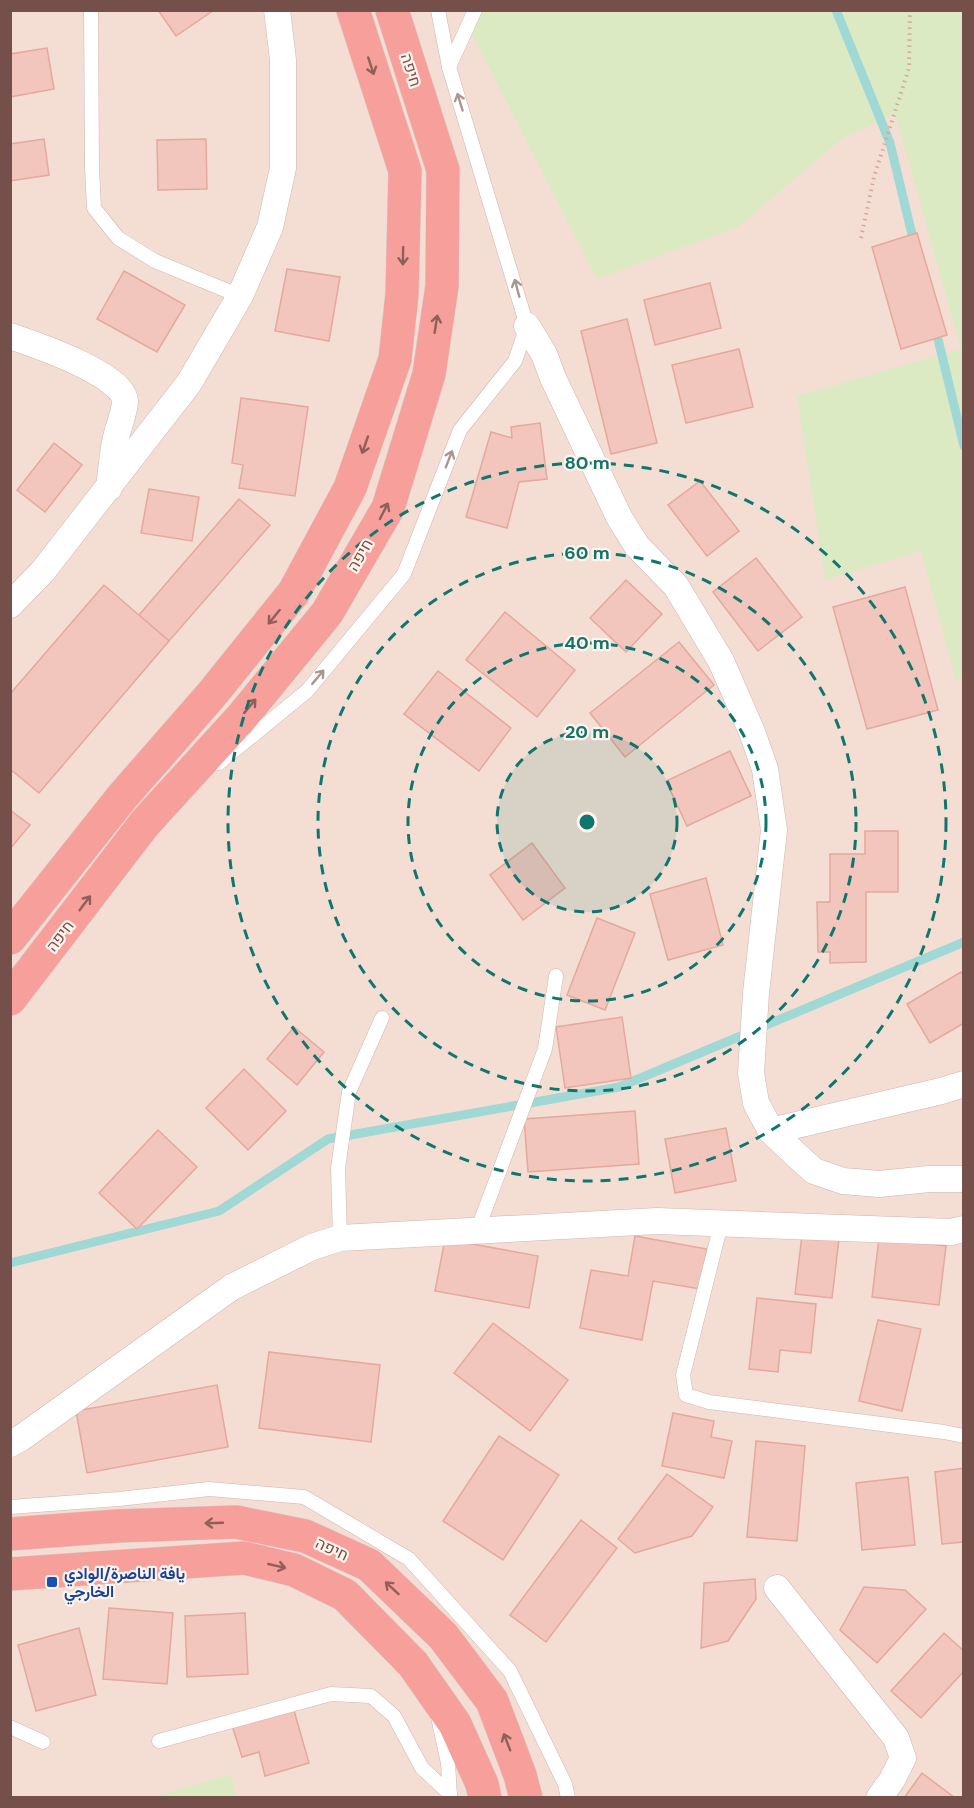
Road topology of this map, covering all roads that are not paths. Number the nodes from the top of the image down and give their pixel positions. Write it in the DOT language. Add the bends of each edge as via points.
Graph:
graph roads {
  1 [pos="91,10"];
  2 [pos="277,10"];
  3 [pos="352,10"];
  4 [pos="438,10"];
  5 [pos="475,10"];
  6 [pos="396,16"];
  7 [pos="449,67"];
  8 [pos="240,296"];
  9 [pos="527,326"];
  10 [pos="10,336"];
  11 [pos="109,488"];
  12 [pos="10,605"];
  13 [pos="145,823"];
  14 [pos="10,938"];
  15 [pos="556,976"];
  16 [pos="10,999"];
  17 [pos="382,1018"];
  18 [pos="963,1084"];
  19 [pos="771,1131"];
  20 [pos="963,1179"];
  21 [pos="721,1224"];
  22 [pos="963,1229"];
  23 [pos="477,1231"];
  24 [pos="340,1239"];
  25 [pos="963,1436"];
  26 [pos="10,1444"];
  27 [pos="10,1507"];
  28 [pos="10,1534"];
  29 [pos="10,1575"];
  30 [pos="777,1588"];
  31 [pos="432,1692"];
  32 [pos="10,1727"];
  33 [pos="159,1741"];
  34 [pos="43,1742"];
  35 [pos="450,1796"];
  36 [pos="485,1797"];
  37 [pos="526,1797"];
  38 [pos="568,1797"];
  39 [pos="879,1797"];
  1 -- 8 [label="lane" via="94,208 118,238 155,261"];
  2 -- 8 [label="street" via="283,60 282,168 270,227"];
  3 -- 14 [label="highway, one-way" via="405,171 402,294 395,359 350,488 294,592"];
  4 -- 7 [label="lane"];
  5 -- 7 [label="lane"];
  13 -- 6 [label="highway, חיפה, one-way" via="240,719 327,613 387,507 429,374 442,286 443,170"];
  9 -- 7 [label="lane, one-way"];
  8 -- 11 [label="street" via="189,384"];
  13 -- 9 [label="lane, one-way" via="307,691 404,573 460,430 515,361"];
  9 -- 19 [label="street" via="544,354 619,517 637,546 676,586 721,661 765,769 774,830 751,1073 756,1103"];
  10 -- 11 [label="street" via="84,364 120,390 125,401"];
  11 -- 12 [label="street" via="44,571"];
  16 -- 13 [label="highway, חיפה, one-way"];
  15 -- 23 [label="lane" via="545,1049"];
  17 -- 24 [label="lane" via="350,1092 338,1168"];
  18 -- 19 [label="street"];
  19 -- 20 [label="street" via="814,1171 843,1181 879,1184"];
  21 -- 22 [label="street" via="951,1232"];
  21 -- 23 [label="street" via="657,1221"];
  21 -- 25 [label="lane" via="683,1375 686,1395 709,1402"];
  23 -- 24 [label="street"];
  24 -- 26 [label="street" via="312,1247 232,1287"];
  27 -- 38 [label="lane" via="209,1489 304,1497 408,1559 510,1671"];
  37 -- 28 [label="highway, חיפה, one-way" via="492,1701 443,1636 369,1566 304,1536 236,1522"];
  29 -- 31 [label="highway, one-way" via="244,1558 294,1570 345,1595 413,1664"];
  30 -- 39 [label="street" via="896,1738 903,1758"];
  31 -- 35 [label="lane" via="448,1763"];
  31 -- 36 [label="highway" via="455,1724"];
  32 -- 34 [label="lane"];
  33 -- 35 [label="lane" via="331,1694 371,1696 394,1716 422,1768"];
}
